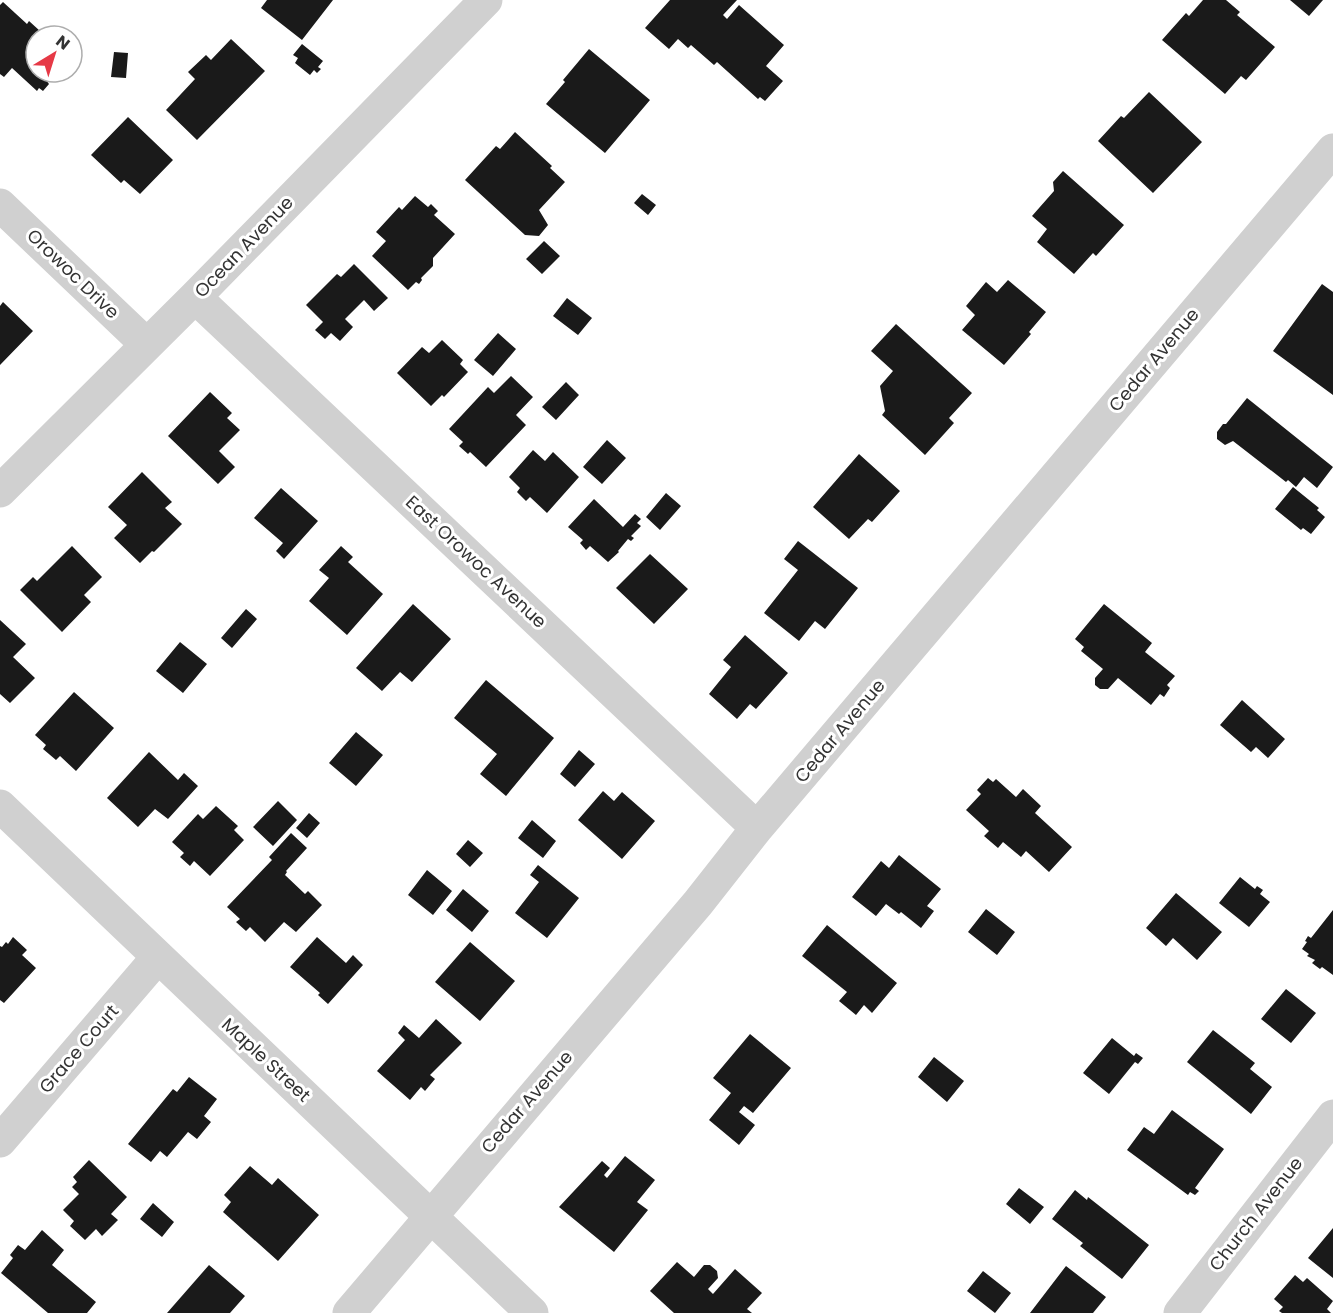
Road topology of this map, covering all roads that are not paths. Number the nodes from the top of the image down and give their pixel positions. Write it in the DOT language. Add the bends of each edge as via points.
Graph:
graph roads {
  1 [pos="482,1"];
  2 [pos="1333,150"];
  3 [pos="0,205"];
  4 [pos="195,297"];
  5 [pos="146,344"];
  6 [pos="0,491"];
  7 [pos="0,806"];
  8 [pos="757,828"];
  9 [pos="158,957"];
  10 [pos="1333,1116"];
  11 [pos="0,1141"];
  12 [pos="430,1215"];
  13 [pos="349,1313"];
  14 [pos="532,1313"];
  15 [pos="1180,1313"];
  1 -- 4 [label="street, Ocean Avenue"];
  2 -- 8 [label="street, Cedar Avenue"];
  3 -- 5 [label="street, Orowoc Drive"];
  4 -- 5 [label="street, Ocean Avenue"];
  4 -- 8 [label="street, East Orowoc Avenue"];
  5 -- 6 [label="street, Ocean Avenue"];
  7 -- 9 [label="street, Maple Street"];
  8 -- 12 [label="street, Cedar Avenue" via="698,903"];
  9 -- 11 [label="street, Grace Court"];
  9 -- 12 [label="street, Maple Street"];
  10 -- 15 [label="street, Church Avenue"];
  12 -- 13 [label="street, Cedar Avenue"];
  12 -- 14 [label="street, Maple Street"];
}
